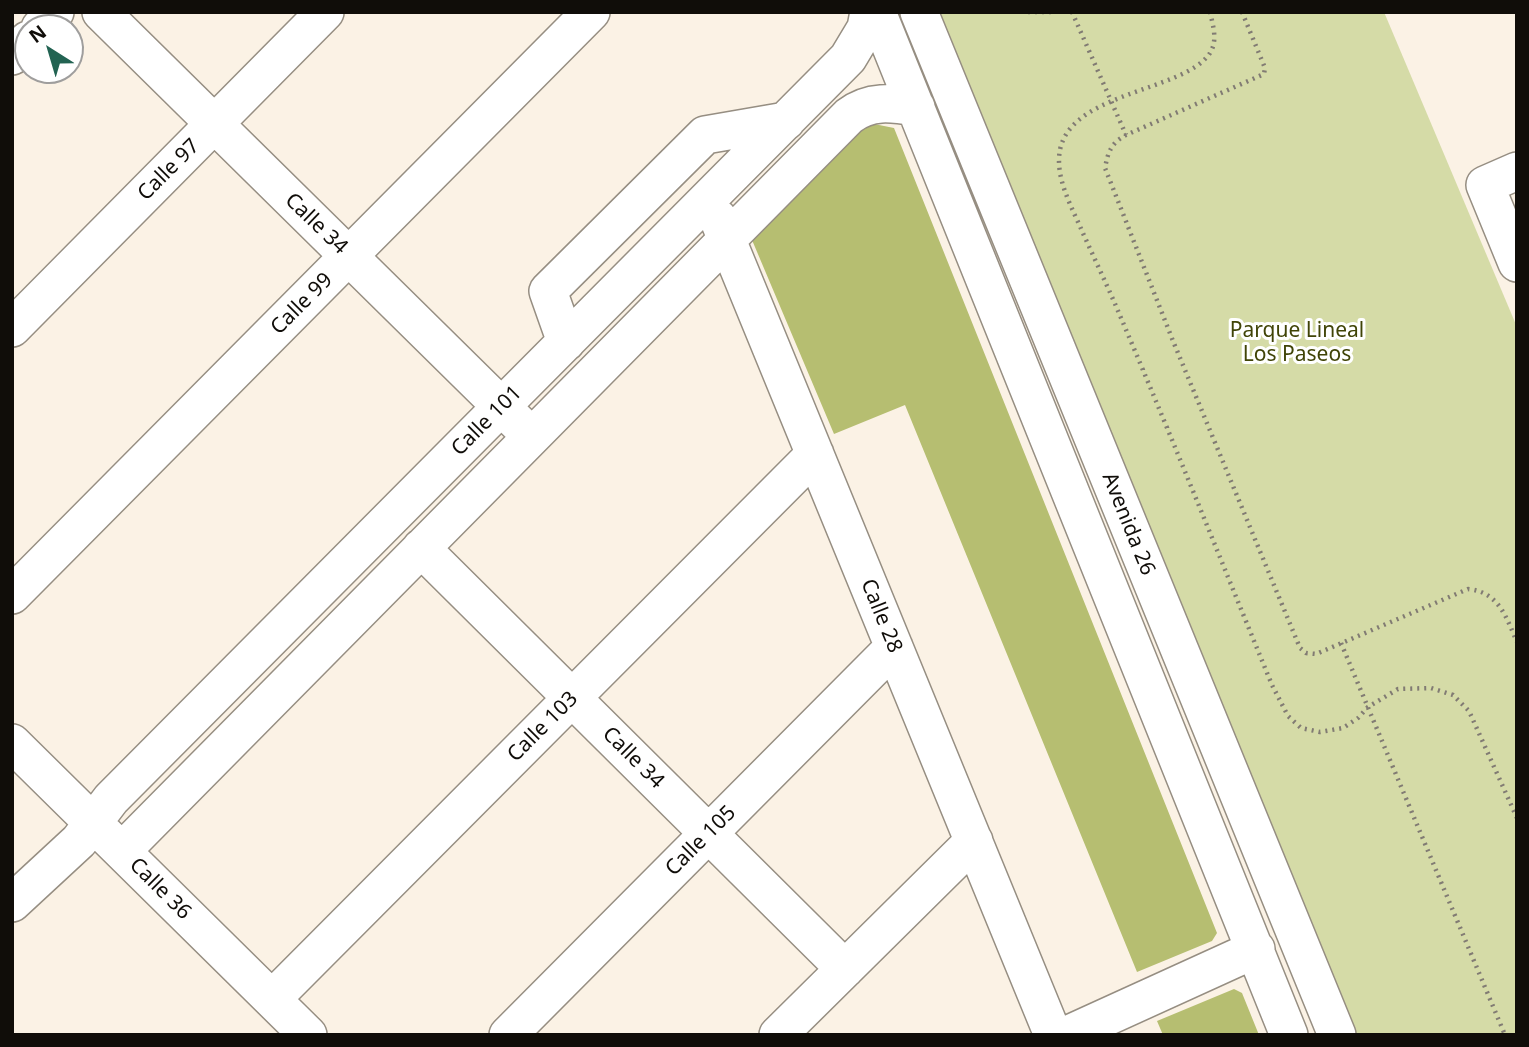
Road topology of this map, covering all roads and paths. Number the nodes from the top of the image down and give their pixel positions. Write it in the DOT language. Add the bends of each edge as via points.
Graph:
graph roads {
  1 [pos="101,12"];
  2 [pos="325,12"];
  3 [pos="591,12"];
  4 [pos="869,12"];
  5 [pos="877,12"];
  6 [pos="919,12"];
  7 [pos="1028,12"];
  8 [pos="1053,12"];
  9 [pos="1072,12"];
  10 [pos="1210,12"];
  11 [pos="1242,12"];
  12 [pos="1112,100"];
  13 [pos="916,107"];
  14 [pos="786,121"];
  15 [pos="214,124"];
  16 [pos="1126,135"];
  17 [pos="1517,171"];
  18 [pos="709,198"];
  19 [pos="726,239"];
  20 [pos="349,257"];
  21 [pos="1517,263"];
  22 [pos="671,295"];
  23 [pos="752,304"];
  24 [pos="12,328"];
  25 [pos="566,342"];
  26 [pos="501,407"];
  27 [pos="531,437"];
  28 [pos="815,454"];
  29 [pos="421,548"];
  30 [pos="12,595"];
  31 [pos="1517,642"];
  32 [pos="1341,643"];
  33 [pos="894,647"];
  34 [pos="572,698"];
  35 [pos="1368,707"];
  36 [pos="12,743"];
  37 [pos="1517,818"];
  38 [pos="93,823"];
  39 [pos="708,833"];
  40 [pos="974,841"];
  41 [pos="122,851"];
  42 [pos="12,903"];
  43 [pos="1256,949"];
  44 [pos="845,969"];
  45 [pos="272,999"];
  46 [pos="308,1035"];
  47 [pos="508,1035"];
  48 [pos="778,1035"];
  49 [pos="1053,1035"];
  50 [pos="1067,1035"];
  51 [pos="1289,1035"];
  52 [pos="1337,1035"];
  53 [pos="1505,1035"];
  1 -- 15 [label="street, Calle 34"];
  2 -- 15 [label="street, Calle 97"];
  3 -- 20 [label="street, Calle 99"];
  4 -- 14 [label="street, Calle 101" via="866,28 848,58"];
  5 -- 13 [label="street, Avenida 26"];
  6 -- 52 [label="street, Avenida 26"];
  7 -- 8 [label="path"];
  9 -- 12 [label="path"];
  10 -- 12 [label="path" via="1214,44 1199,64"];
  11 -- 16 [label="path" via="1264,74"];
  12 -- 16 [label="path"];
  12 -- 35 [label="path" via="1067,133 1059,161 1062,178 1272,685 1288,716 1301,728 1320,732 1343,728"];
  13 -- 19 [label="street, Calle 101" via="880,103 857,109"];
  13 -- 43 [label="street, Avenida 26"];
  14 -- 18 [label="street, Calle 101"];
  14 -- 25 [label="street" via="705,135 548,291"];
  15 -- 20 [label="street, Calle 34"];
  15 -- 24 [label="street, Calle 97"];
  16 -- 32 [label="path" via="1115,141 1105,168 1300,648 1316,654"];
  17 -- 21 [label="street" via="1485,185"];
  18 -- 19 [label="street, Calle 28"];
  18 -- 25 [label="street, Calle 101"];
  19 -- 22 [label="street, Calle 101"];
  19 -- 23 [label="street, Calle 28"];
  20 -- 26 [label="street, Calle 34"];
  20 -- 30 [label="street, Calle 99"];
  22 -- 23 [label="street" via="706,289"];
  22 -- 27 [label="street, Calle 101"];
  23 -- 28 [label="street, Calle 28"];
  25 -- 26 [label="street, Calle 101"];
  26 -- 27 [label="street, Calle 34"];
  26 -- 38 [label="street, Calle 101" via="111,799"];
  27 -- 29 [label="street, Calle 101"];
  28 -- 33 [label="street, Calle 28"];
  28 -- 34 [label="street, Calle 103"];
  29 -- 34 [label="street, Calle 34"];
  29 -- 41 [label="street, Calle 101"];
  31 -- 32 [label="path" via="1496,601 1468,589"];
  32 -- 35 [label="path"];
  33 -- 39 [label="street, Calle 105"];
  33 -- 40 [label="street, Calle 28"];
  34 -- 39 [label="street, Calle 34"];
  34 -- 45 [label="street, Calle 103"];
  35 -- 37 [label="path" via="1398,689 1431,688 1453,695 1469,711"];
  35 -- 53 [label="path"];
  36 -- 38 [label="street, Calle 36"];
  38 -- 41 [label="street, Calle 36"];
  38 -- 42 [label="street, Calle 101"];
  39 -- 44 [label="street, Calle 34"];
  39 -- 47 [label="street, Calle 105"];
  40 -- 44 [label="street"];
  40 -- 49 [label="street, Calle 28"];
  41 -- 45 [label="street, Calle 36"];
  43 -- 50 [label="street"];
  43 -- 51 [label="street, Avenida 26"];
  44 -- 48 [label="street"];
  45 -- 46 [label="street, Calle 36"];
}
